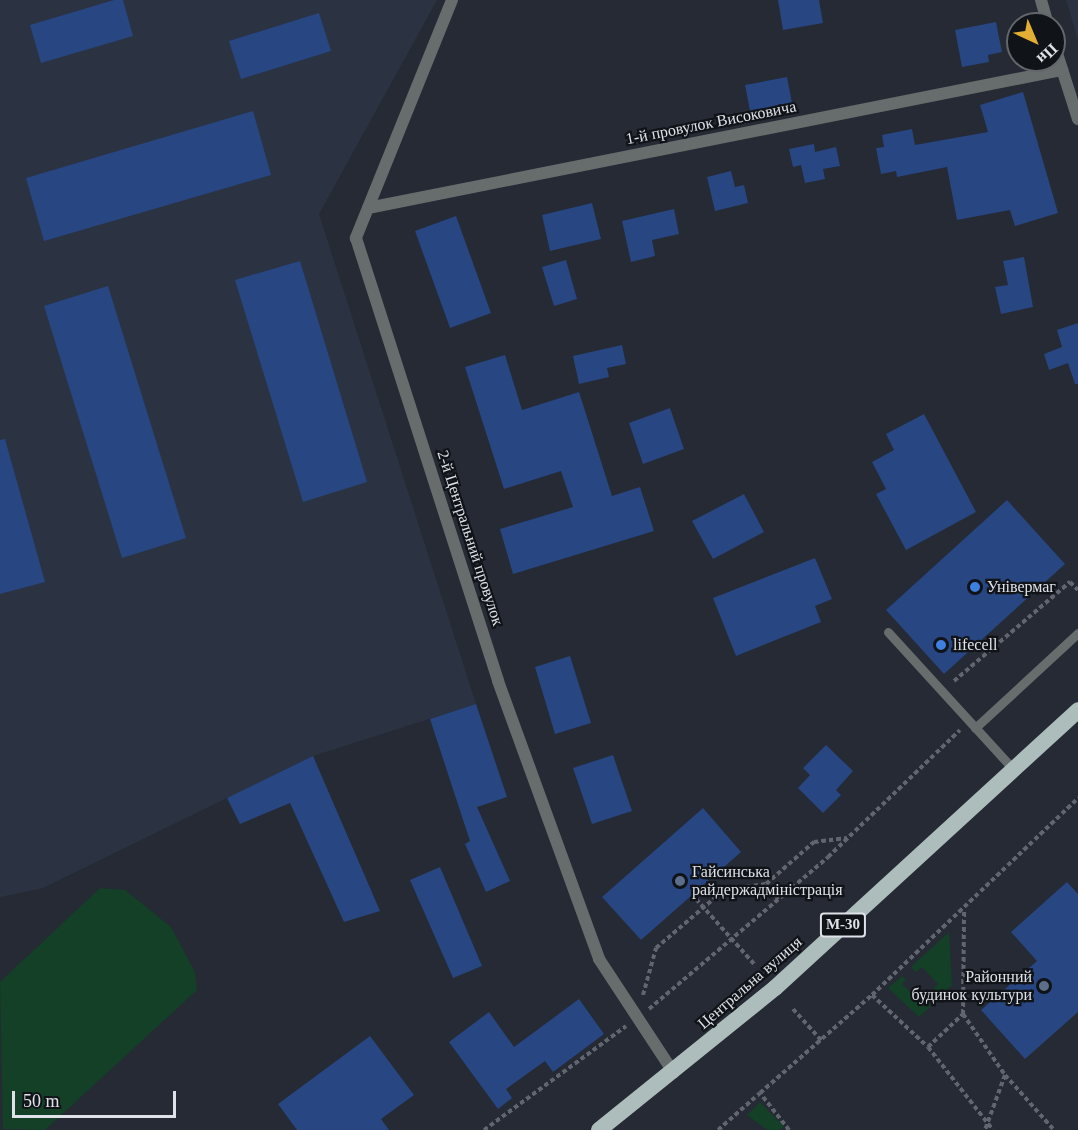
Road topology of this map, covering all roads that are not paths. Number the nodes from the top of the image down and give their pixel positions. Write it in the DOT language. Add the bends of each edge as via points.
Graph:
graph roads {
  1 [pos="452,0"];
  2 [pos="1052,72"];
  3 [pos="1063,72"];
  4 [pos="1078,119"];
  5 [pos="368,208"];
  6 [pos="888,632"];
  7 [pos="1078,633"];
  8 [pos="1078,710"];
  9 [pos="972,725"];
  10 [pos="1013,769"];
  11 [pos="674,1072"];
  12 [pos="599,1130"];
  1 -- 5 [label="street, 2-й Центральний провулок"];
  2 -- 5 [label="street, 1-й провулок Високовича"];
  3 -- 4 [label="street"];
  5 -- 11 [label="street, 2-й Центральний провулок" via="356,238 498,681 599,959"];
  6 -- 9 [label="lane"];
  7 -- 9 [label="lane"];
  8 -- 10 [label="highway, Центральна вулиця / М-30"];
  9 -- 10 [label="lane"];
  10 -- 11 [label="highway, Центральна вулиця / М-30" via="775,988"];
  11 -- 12 [label="highway, Центральна вулиця / М-30"];
}
